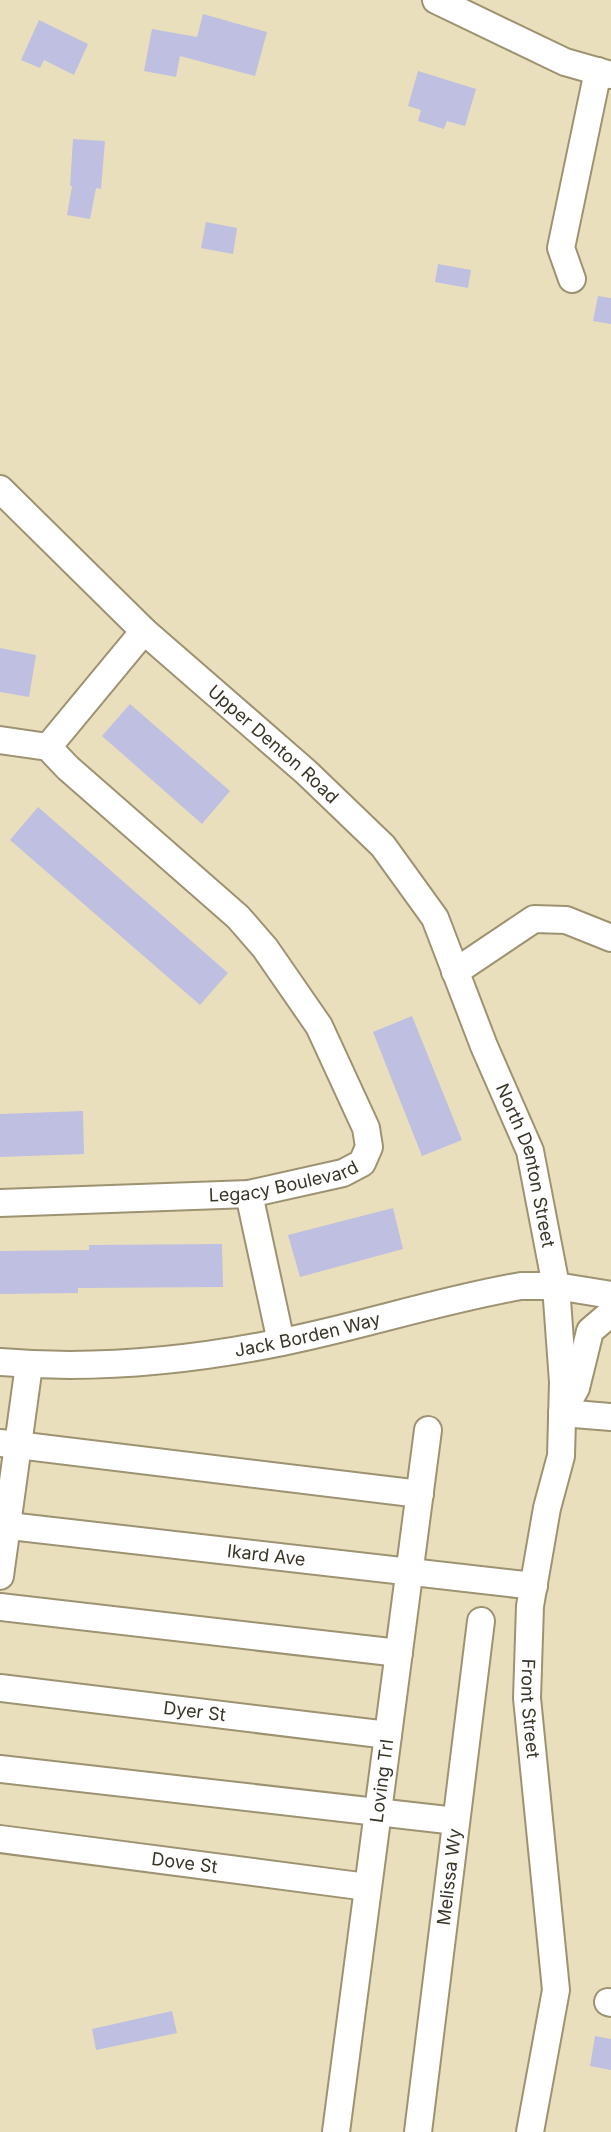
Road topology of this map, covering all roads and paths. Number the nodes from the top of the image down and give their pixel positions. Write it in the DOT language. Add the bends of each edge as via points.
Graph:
graph roads {
  1 [pos="436,0"];
  2 [pos="604,73"];
  3 [pos="572,279"];
  4 [pos="0,489"];
  5 [pos="144,631"];
  6 [pos="0,740"];
  7 [pos="48,747"];
  8 [pos="611,938"];
  9 [pos="455,972"];
  10 [pos="485,1046"];
  11 [pos="249,1194"];
  12 [pos="0,1203"];
  13 [pos="556,1286"];
  14 [pos="611,1295"];
  15 [pos="611,1313"];
  16 [pos="281,1342"];
  17 [pos="0,1362"];
  18 [pos="29,1365"];
  19 [pos="562,1413"];
  20 [pos="611,1417"];
  21 [pos="428,1430"];
  22 [pos="8,1445"];
  23 [pos="419,1494"];
  24 [pos="3,1525"];
  25 [pos="409,1572"];
  26 [pos="0,1576"];
  27 [pos="534,1586"];
  28 [pos="0,1607"];
  29 [pos="481,1621"];
  30 [pos="399,1653"];
  31 [pos="0,1688"];
  32 [pos="388,1735"];
  33 [pos="0,1769"];
  34 [pos="377,1812"];
  35 [pos="456,1821"];
  36 [pos="0,1839"];
  37 [pos="367,1887"];
  38 [pos="337,2132"];
  39 [pos="418,2132"];
  40 [pos="530,2132"];
  1 -- 2 [label="street" via="565,62"];
  2 -- 3 [label="street" via="561,248"];
  4 -- 5 [label="street, Upper Denton Road"];
  5 -- 7 [label="street"];
  5 -- 9 [label="street, Upper Denton Road" via="306,772 383,846 435,918"];
  6 -- 7 [label="street"];
  7 -- 11 [label="street, Legacy Boulevard" via="238,917 273,959 333,1053 366,1128 369,1147 362,1163 343,1173"];
  8 -- 9 [label="street" via="566,920 534,919"];
  9 -- 10 [label="street, Upper Denton Road"];
  10 -- 13 [label="street, North Denton Street" via="530,1151"];
  11 -- 12 [label="street, Legacy Boulevard"];
  11 -- 16 [label="street"];
  13 -- 14 [label="street, Jack Borden Way"];
  13 -- 16 [label="street, Jack Borden Way" via="482,1293"];
  13 -- 19 [label="street, Front Street"];
  15 -- 19 [label="street" via="590,1331 576,1388"];
  16 -- 18 [label="street, Jack Borden Way" via="150,1362"];
  17 -- 18 [label="street, Jack Borden Way"];
  18 -- 22 [label="street"];
  19 -- 20 [label="street"];
  19 -- 27 [label="street, Front Street" via="561,1456"];
  21 -- 23 [label="street, Loving Trl"];
  22 -- 23 [label="street"];
  22 -- 24 [label="street"];
  23 -- 25 [label="street, Loving Trl"];
  24 -- 25 [label="street, Ikard Ave"];
  24 -- 26 [label="street"];
  25 -- 27 [label="street, Ikard Ave"];
  25 -- 30 [label="street, Loving Trl"];
  27 -- 40 [label="street, Front Street" via="527,1698 556,1990"];
  28 -- 30 [label="street"];
  29 -- 35 [label="street, Melissa Wy"];
  30 -- 32 [label="street, Loving Trl"];
  31 -- 32 [label="street, Dyer St"];
  32 -- 34 [label="street, Loving Trl"];
  33 -- 34 [label="street"];
  34 -- 35 [label="street"];
  34 -- 37 [label="street, Loving Trl"];
  35 -- 39 [label="street, Melissa Wy"];
  36 -- 37 [label="street, Dove St"];
  37 -- 38 [label="street, Loving Trl"];
}
